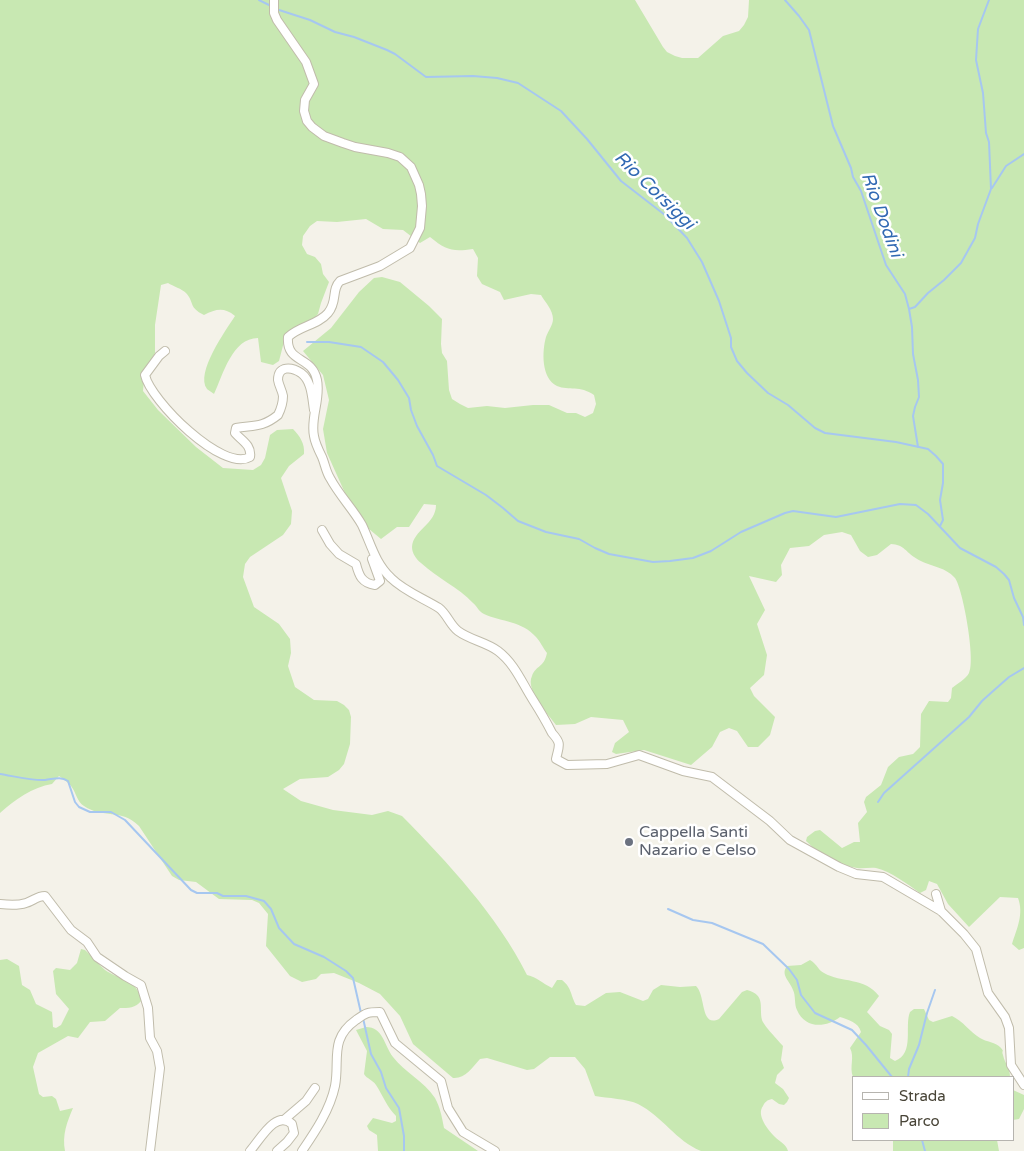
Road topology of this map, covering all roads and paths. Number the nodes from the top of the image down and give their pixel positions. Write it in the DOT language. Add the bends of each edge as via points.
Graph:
graph roads {
  1 [pos="274,0"];
  2 [pos="165,351"];
  3 [pos="315,416"];
  4 [pos="322,530"];
  5 [pos="367,540"];
  6 [pos="936,894"];
  7 [pos="0,904"];
  8 [pos="941,911"];
  9 [pos="1024,1085"];
  10 [pos="315,1088"];
  11 [pos="284,1119"];
  12 [pos="150,1151"];
  13 [pos="250,1151"];
  14 [pos="277,1151"];
  15 [pos="302,1151"];
  16 [pos="495,1151"];
  1 -- 3 [label="street" via="277,20 306,62 314,84 305,100 307,121 324,136 355,148 388,152 400,158 411,167 421,194 420,228 410,248 380,266 340,281 328,314 288,337 289,350 315,371 318,399"];
  2 -- 3 [label="street" via="145,375 146,380 156,396 206,446 228,456 243,460 250,457 247,445 234,433 236,428 259,425 278,415 283,397 278,380 283,369 294,369 305,377"];
  3 -- 5 [label="street" via="314,436 328,476 362,526"];
  4 -- 5 [label="street" via="334,549 356,564 360,577 375,585 380,581"];
  5 -- 8 [label="street" via="391,579 440,609 456,630 491,647 511,664 558,739 560,746 556,759 567,765 607,764 638,755 683,771 712,777 790,840 856,874 883,878"];
  6 -- 8 [label="street"];
  7 -- 12 [label="street" via="11,906 45,896 97,957 141,985 148,1008 150,1038 157,1051 160,1068"];
  8 -- 9 [label="street" via="976,949 988,993 1009,1028 1011,1065"];
  10 -- 11 [label="street" via="306,1101"];
  11 -- 13 [label="street" via="271,1126"];
  11 -- 14 [label="street" via="292,1124 294,1133"];
  15 -- 16 [label="street" via="317,1128 335,1086 340,1036 368,1012 380,1012 395,1043 441,1081 448,1108 463,1132"];
}
